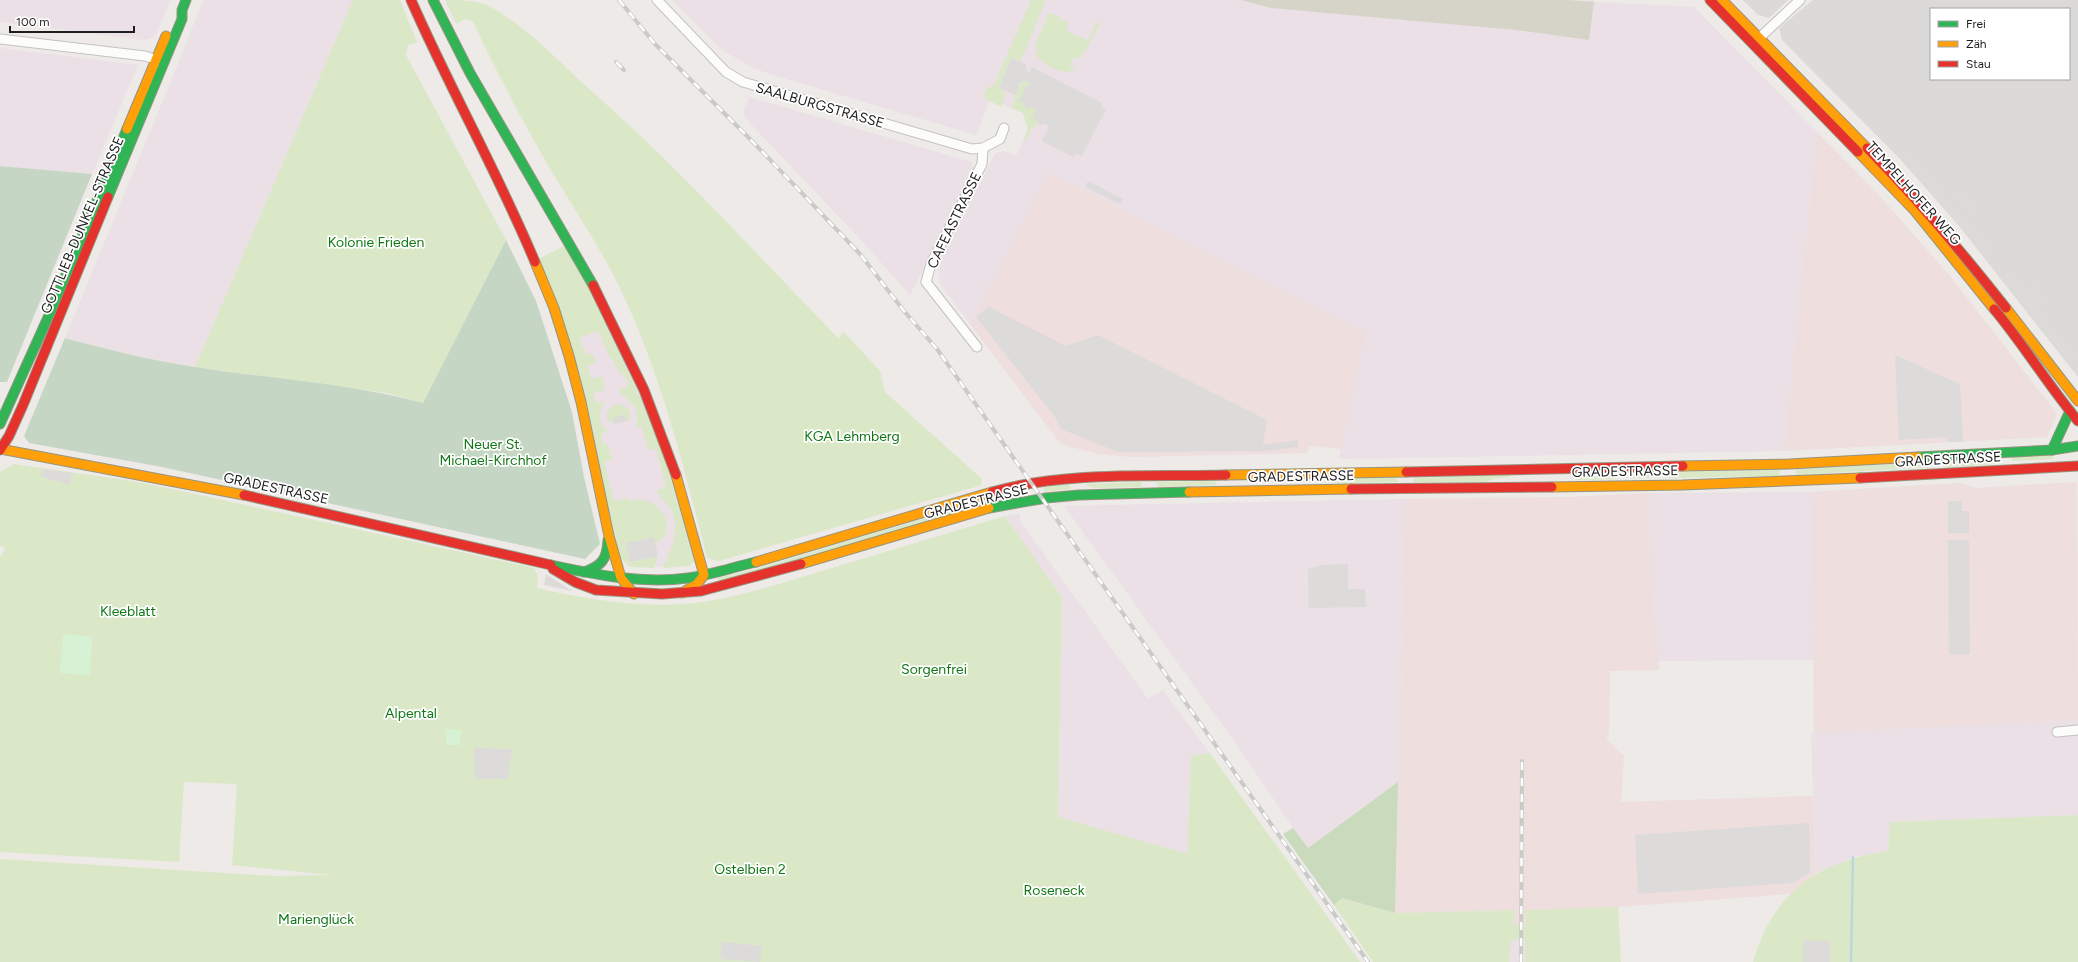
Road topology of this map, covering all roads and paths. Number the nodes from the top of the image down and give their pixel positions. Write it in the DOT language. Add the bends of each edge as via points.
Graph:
graph roads {
  1 [pos="186,0"];
  2 [pos="411,0"];
  3 [pos="433,0"];
  4 [pos="657,0"];
  5 [pos="1710,0"];
  6 [pos="1722,0"];
  7 [pos="1800,0"];
  8 [pos="1760,37"];
  9 [pos="0,39"];
  10 [pos="1753,44"];
  11 [pos="161,61"];
  12 [pos="1004,128"];
  13 [pos="983,148"];
  14 [pos="1950,237"];
  15 [pos="1943,244"];
  16 [pos="977,346"];
  17 [pos="2078,400"];
  18 [pos="2070,411"];
  19 [pos="2078,421"];
  20 [pos="0,424"];
  21 [pos="2078,446"];
  22 [pos="2056,449"];
  23 [pos="0,450"];
  24 [pos="2061,466"];
  25 [pos="2078,466"];
  26 [pos="609,536"];
  27 [pos="544,562"];
  28 [pos="584,572"];
  29 [pos="704,575"];
  30 [pos="622,578"];
  31 [pos="682,593"];
  32 [pos="634,594"];
  33 [pos="2078,730"];
  34 [pos="2057,732"];
  1 -- 11 [label="main road, GOTTLIEB-DUNKEL-STRASSE" via="182,19"];
  2 -- 26 [label="main road" via="515,214 554,308 582,402"];
  3 -- 29 [label="main road" via="475,85 593,285 643,385 676,472"];
  4 -- 13 [label="street, SAALBURGSTRASSE" via="726,72 743,82 967,148"];
  5 -- 10 [label="main road, TEMPELHOFER WEG"];
  6 -- 8 [label="main road, TEMPELHOFER WEG"];
  7 -- 8 [label="street"];
  8 -- 10 [label="street"];
  8 -- 14 [label="main road, TEMPELHOFER WEG" via="1887,167"];
  9 -- 11 [label="street" via="145,56"];
  10 -- 15 [label="main road, TEMPELHOFER WEG" via="1880,174"];
  11 -- 20 [label="main road, GOTTLIEB-DUNKEL-STRASSE"];
  11 -- 23 [label="main road, GOTTLIEB-DUNKEL-STRASSE" via="23,405"];
  12 -- 13 [label="street" via="1000,139"];
  13 -- 16 [label="street, CAFEASTRASSE" via="982,164 931,264 926,282"];
  14 -- 15 [label="main road"];
  14 -- 17 [label="main road, TEMPELHOFER WEG"];
  15 -- 18 [label="main road, TEMPELHOFER WEG" via="2021,342 2051,388"];
  18 -- 19 [label="main road, TEMPELHOFER WEG"];
  18 -- 22 [label="main road"];
  21 -- 22 [label="main road, GRADESTRASSE"];
  22 -- 24 [label="main road"];
  22 -- 29 [label="main road, GRADESTRASSE" via="1789,464 1149,475 1037,481"];
  23 -- 27 [label="main road, GRADESTRASSE" via="250,496"];
  24 -- 25 [label="main road, GRADESTRASSE"];
  24 -- 31 [label="main road, GRADESTRASSE" via="1803,481 1278,490 1046,498 994,507 726,586"];
  26 -- 28 [label="main road" via="604,562"];
  26 -- 30 [label="main road"];
  27 -- 28 [label="main road, GRADESTRASSE"];
  27 -- 32 [label="main road, GRADESTRASSE" via="585,587"];
  28 -- 30 [label="main road, GRADESTRASSE"];
  29 -- 30 [label="main road, GRADESTRASSE" via="658,580"];
  29 -- 31 [label="main road" via="697,584"];
  30 -- 32 [label="main road"];
  31 -- 32 [label="main road, GRADESTRASSE"];
  33 -- 34 [label="street"];
}
